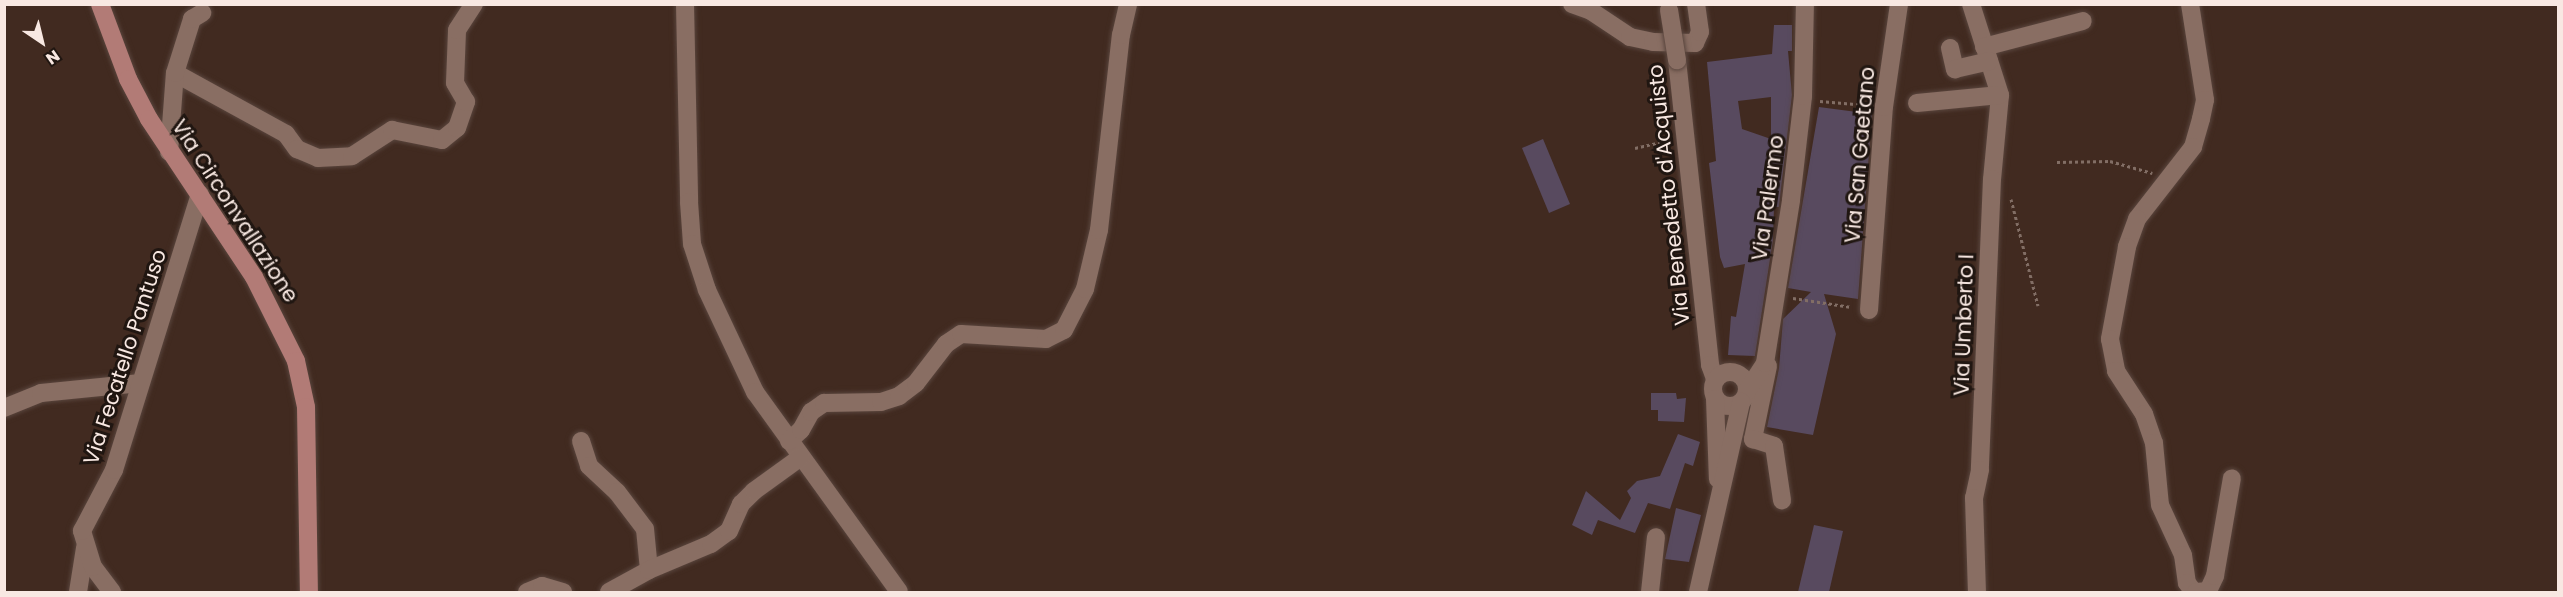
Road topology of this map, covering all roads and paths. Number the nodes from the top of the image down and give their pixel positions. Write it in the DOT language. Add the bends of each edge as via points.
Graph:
graph roads {
  1 [pos="100,4"];
  2 [pos="474,4"];
  3 [pos="685,4"];
  4 [pos="1128,4"];
  5 [pos="1572,4"];
  6 [pos="1696,4"];
  7 [pos="1805,4"];
  8 [pos="1899,4"];
  9 [pos="1971,4"];
  10 [pos="2190,4"];
  11 [pos="1669,7"];
  12 [pos="202,13"];
  13 [pos="2083,21"];
  14 [pos="1950,48"];
  15 [pos="1676,51"];
  16 [pos="1987,54"];
  17 [pos="175,73"];
  18 [pos="2000,95"];
  19 [pos="1815,100"];
  20 [pos="1917,103"];
  21 [pos="1884,107"];
  22 [pos="1666,141"];
  23 [pos="1635,148"];
  24 [pos="169,152"];
  25 [pos="2057,162"];
  26 [pos="2170,179"];
  27 [pos="2008,191"];
  28 [pos="200,195"];
  29 [pos="1776,296"];
  30 [pos="2038,306"];
  31 [pos="1869,310"];
  32 [pos="1765,363"];
  33 [pos="1715,379"];
  34 [pos="141,383"];
  35 [pos="1744,396"];
  36 [pos="1715,399"];
  37 [pos="4,408"];
  38 [pos="581,441"];
  39 [pos="789,441"];
  40 [pos="801,458"];
  41 [pos="2232,478"];
  42 [pos="1782,500"];
  43 [pos="1719,502"];
  44 [pos="1656,537"];
  45 [pos="86,543"];
  46 [pos="649,570"];
  47 [pos="78,592"];
  48 [pos="112,592"];
  49 [pos="309,592"];
  50 [pos="526,592"];
  51 [pos="563,592"];
  52 [pos="609,592"];
  53 [pos="899,592"];
  54 [pos="1650,592"];
  55 [pos="1698,592"];
  56 [pos="1977,592"];
  57 [pos="2195,592"];
  1 -- 24 [label="main road, Via Circonvallazione" via="128,79"];
  2 -- 17 [label="street" via="457,30 455,83 466,102 457,128 442,140 392,129 352,156 318,158 297,149 286,135"];
  3 -- 39 [label="street" via="692,244 707,290 745,372"];
  4 -- 39 [label="street" via="1099,230 1085,289 1064,330 1046,339 961,334 946,344 916,383 899,396 881,402 824,403 811,412"];
  5 -- 15 [label="street" via="1591,11 1630,37"];
  6 -- 15 [label="street" via="1700,32 1695,43"];
  7 -- 29 [label="street, Via Palermo" via="1800,128"];
  8 -- 21 [label="street, Via San Gaetano"];
  9 -- 16 [label="street, Via Umberto I"];
  10 -- 26 [label="street" via="2205,100 2193,147"];
  11 -- 15 [label="street, Via Benedetto d'Acquisto, bridge"];
  12 -- 17 [label="street" via="192,19"];
  13 -- 16 [label="street"];
  14 -- 16 [label="street" via="1955,69"];
  15 -- 33 [label="street, Via Benedetto d'Acquisto" via="1710,365"];
  16 -- 18 [label="street, Via Umberto I"];
  17 -- 24 [label="street"];
  18 -- 20 [label="street"];
  18 -- 56 [label="street, Via Umberto I" via="1992,179 1980,470 1974,498"];
  19 -- 21 [label="path"];
  21 -- 31 [label="street, Via San Gaetano"];
  22 -- 23 [label="path"];
  24 -- 28 [label="main road, Via Circonvallazione"];
  25 -- 26 [label="path" via="2110,161"];
  26 -- 57 [label="street" via="2155,193 2134,229 2110,339 2116,371 2144,414 2154,443 2160,505 2183,555 2187,583"];
  27 -- 30 [label="path"];
  28 -- 34 [label="street, Via Fecatello Pantuso"];
  28 -- 49 [label="main road, Via Circonvallazione" via="254,277 296,361 306,407"];
  29 -- 31 [label="path"];
  29 -- 32 [label="street, Via Palermo"];
  32 -- 35 [label="street, Via Palermo"];
  32 -- 42 [label="street" via="1768,365 1753,439 1774,446"];
  33 -- 35 [label="street" via="1725,373 1736,374 1745,381"];
  33 -- 36 [label="street"];
  34 -- 37 [label="street" via="41,393"];
  34 -- 45 [label="street, Via Fecatello Pantuso" via="114,470 82,531"];
  35 -- 36 [label="street" via="1731,407"];
  35 -- 43 [label="street"];
  36 -- 43 [label="street"];
  38 -- 46 [label="street" via="590,466 617,492 645,529"];
  39 -- 40 [label="street"];
  40 -- 46 [label="street" via="741,504 729,531 711,544"];
  40 -- 53 [label="street"];
  41 -- 57 [label="street" via="2215,576 2208,591"];
  43 -- 55 [label="street"];
  44 -- 54 [label="street"];
  45 -- 47 [label="street"];
  45 -- 48 [label="street, Via Fecatello Pantuso" via="93,567"];
  46 -- 52 [label="street"];
  50 -- 51 [label="street" via="542,586"];
}
